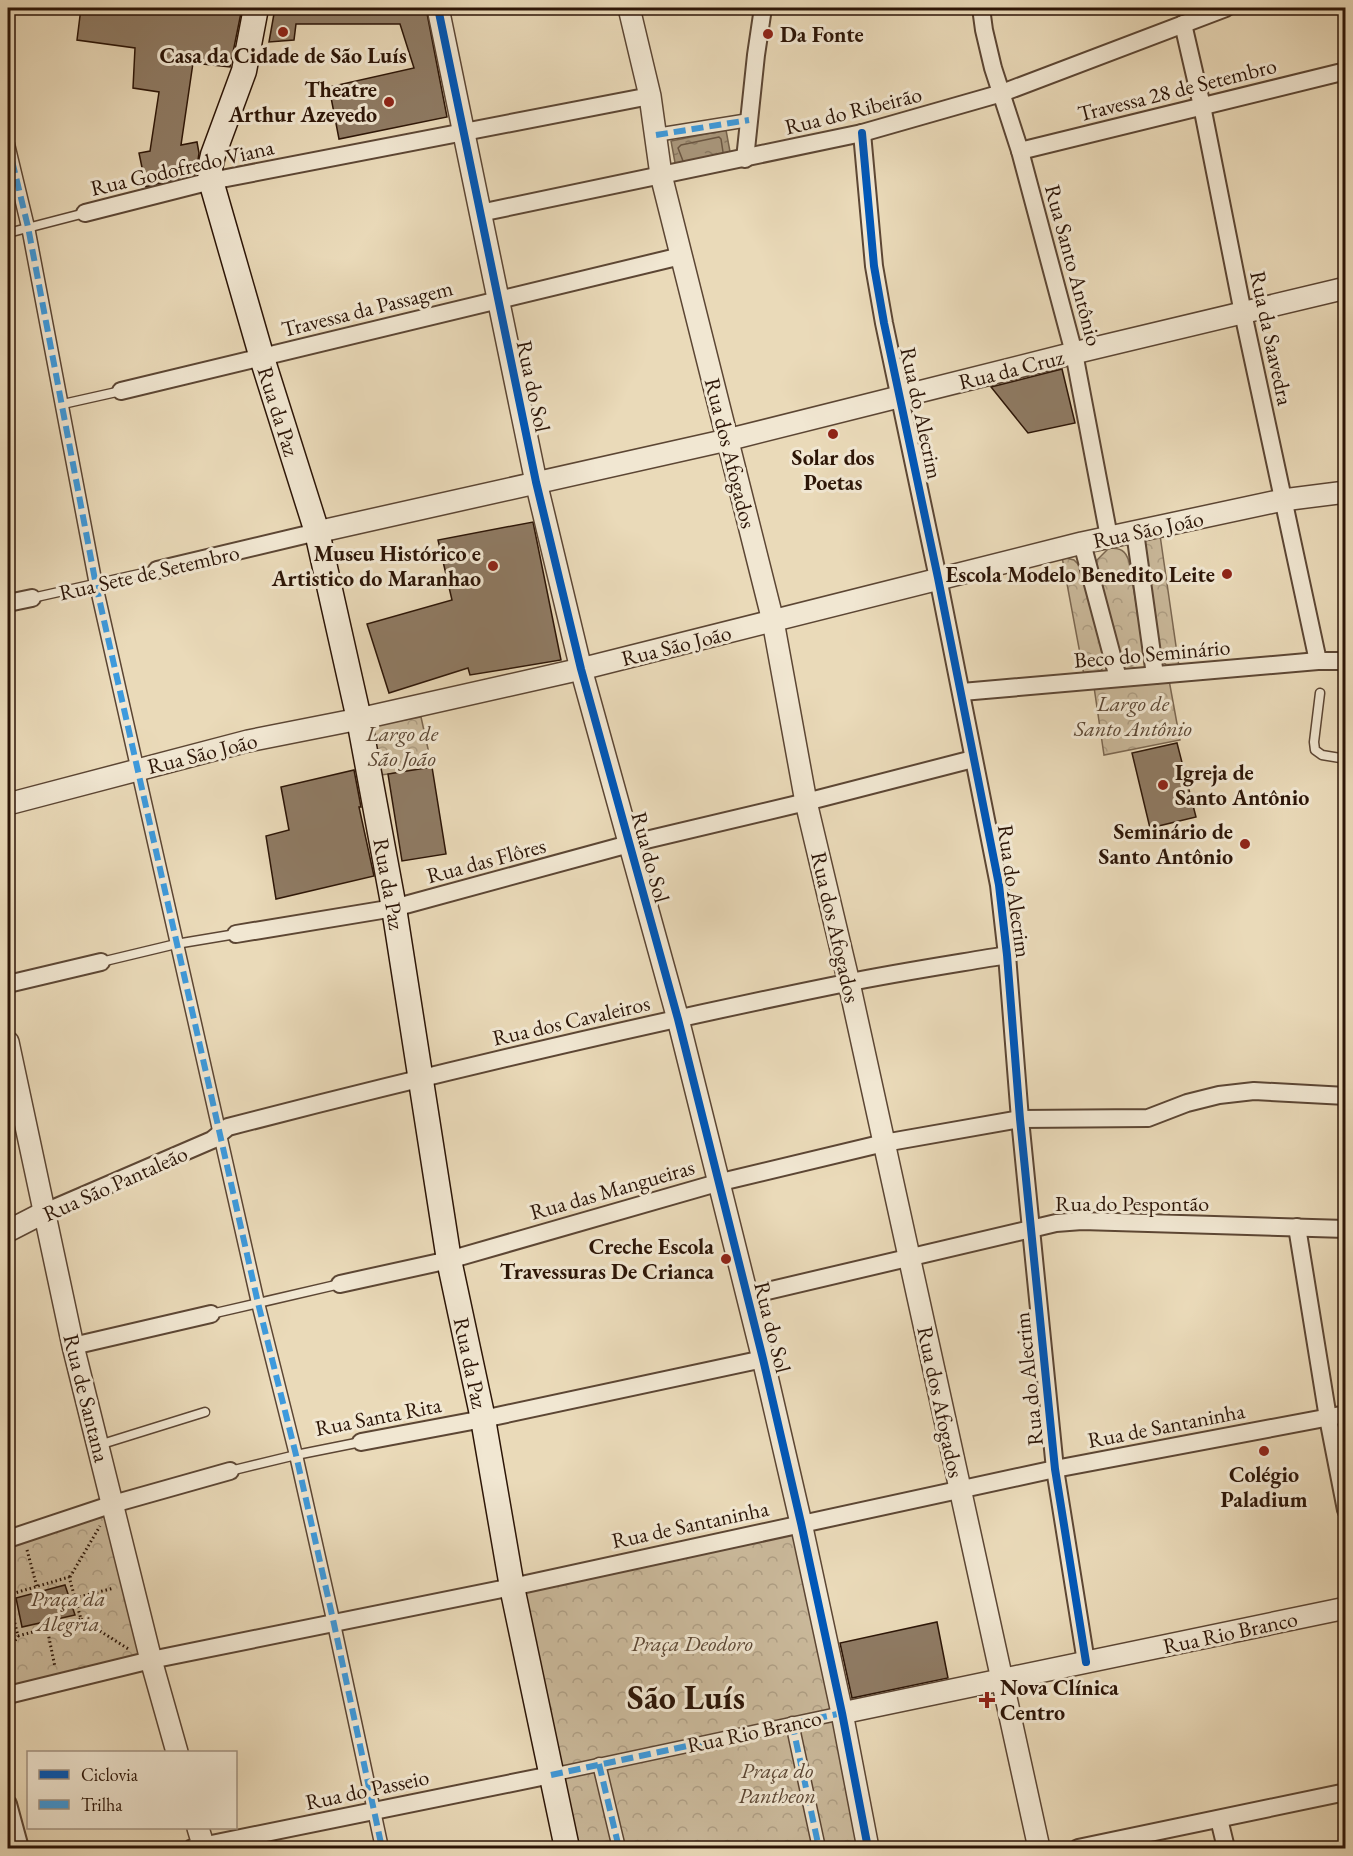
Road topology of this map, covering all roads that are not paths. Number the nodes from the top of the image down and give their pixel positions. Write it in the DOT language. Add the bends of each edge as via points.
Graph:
graph roads {
  1 [pos="256,8"];
  2 [pos="438,8"];
  3 [pos="630,8"];
  4 [pos="763,8"];
  5 [pos="981,8"];
  6 [pos="1226,8"];
  7 [pos="1183,24"];
  8 [pos="1346,71"];
  9 [pos="1002,93"];
  10 [pos="650,96"];
  11 [pos="1202,106"];
  12 [pos="749,120"];
  13 [pos="464,131"];
  14 [pos="862,133"];
  15 [pos="656,135"];
  16 [pos="8,144"];
  17 [pos="1020,151"];
  18 [pos="745,159"];
  19 [pos="661,175"];
  20 [pos="211,181"];
  21 [pos="85,213"];
  22 [pos="480,213"];
  23 [pos="28,227"];
  24 [pos="8,233"];
  25 [pos="681,255"];
  26 [pos="1346,288"];
  27 [pos="497,299"];
  28 [pos="1243,313"];
  29 [pos="1074,353"];
  30 [pos="262,358"];
  31 [pos="121,391"];
  32 [pos="901,396"];
  33 [pos="63,404"];
  34 [pos="728,440"];
  35 [pos="536,482"];
  36 [pos="1346,492"];
  37 [pos="1283,500"];
  38 [pos="317,532"];
  39 [pos="1135,532"];
  40 [pos="1109,537"];
  41 [pos="1082,543"];
  42 [pos="157,570"];
  43 [pos="938,578"];
  44 [pos="96,585"];
  45 [pos="32,598"];
  46 [pos="8,603"];
  47 [pos="773,621"];
  48 [pos="1318,661"];
  49 [pos="1346,661"];
  50 [pos="581,669"];
  51 [pos="1155,675"];
  52 [pos="1118,678"];
  53 [pos="962,692"];
  54 [pos="1320,693"];
  55 [pos="359,719"];
  56 [pos="973,759"];
  57 [pos="1346,759"];
  58 [pos="137,769"];
  59 [pos="806,802"];
  60 [pos="8,804"];
  61 [pos="629,844"];
  62 [pos="394,908"];
  63 [pos="236,934"];
  64 [pos="176,944"];
  65 [pos="1007,955"];
  66 [pos="100,962"];
  67 [pos="849,983"];
  68 [pos="8,984"];
  69 [pos="678,1019"];
  70 [pos="8,1042"];
  71 [pos="422,1077"];
  72 [pos="1346,1096"];
  73 [pos="1020,1119"];
  74 [pos="221,1133"];
  75 [pos="884,1143"];
  76 [pos="717,1183"];
  77 [pos="45,1212"];
  78 [pos="1297,1227"];
  79 [pos="1032,1228"];
  80 [pos="1346,1229"];
  81 [pos="8,1231"];
  82 [pos="909,1258"];
  83 [pos="449,1260"];
  84 [pos="340,1284"];
  85 [pos="746,1296"];
  86 [pos="258,1303"];
  87 [pos="211,1314"];
  88 [pos="73,1346"];
  89 [pos="763,1359"];
  90 [pos="205,1412"];
  91 [pos="1346,1414"];
  92 [pos="1328,1418"];
  93 [pos="483,1419"];
  94 [pos="361,1442"];
  95 [pos="98,1445"];
  96 [pos="296,1455"];
  97 [pos="1055,1469"];
  98 [pos="230,1471"];
  99 [pos="960,1490"];
  100 [pos="113,1504"];
  101 [pos="1346,1510"];
  102 [pos="801,1523"];
  103 [pos="8,1539"];
  104 [pos="512,1587"];
  105 [pos="1346,1608"];
  106 [pos="334,1624"];
  107 [pos="142,1656"];
  108 [pos="1086,1662"];
  109 [pos="1002,1679"];
  110 [pos="8,1695"];
  111 [pos="842,1713"];
  112 [pos="792,1723"];
  113 [pos="177,1751"];
  114 [pos="599,1764"];
  115 [pos="551,1775"];
  116 [pos="1346,1792"];
  117 [pos="8,1804"];
  118 [pos="373,1810"];
  119 [pos="1219,1819"];
  120 [pos="199,1842"];
  121 [pos="20,1848"];
  122 [pos="382,1848"];
  123 [pos="567,1848"];
  124 [pos="619,1848"];
  125 [pos="819,1848"];
  126 [pos="868,1848"];
  127 [pos="1039,1848"];
  128 [pos="1078,1848"];
  129 [pos="1226,1848"];
  1 -- 20 [label="main road, Rua da Paz" via="244,71 213,155"];
  2 -- 13 [label="street, Rua do Sol"];
  3 -- 10 [label="street, Rua dos Afogados"];
  4 -- 12 [label="street"];
  5 -- 9 [label="street, Rua Santo Antônio"];
  6 -- 7 [label="street, Rua do Ribeirão"];
  7 -- 9 [label="street, Rua do Ribeirão"];
  7 -- 11 [label="street, Rua da Saavedra"];
  8 -- 11 [label="street, Travessa 28 de Setembro"];
  9 -- 14 [label="street, Rua do Ribeirão"];
  9 -- 17 [label="street, Rua Santo Antônio"];
  10 -- 13 [label="street, Rua Godofredo Viana"];
  10 -- 15 [label="street, Rua dos Afogados"];
  11 -- 17 [label="street, Travessa 28 de Setembro"];
  11 -- 28 [label="street, Rua da Saavedra"];
  12 -- 15 [label="street"];
  12 -- 18 [label="street"];
  13 -- 20 [label="street, Rua Godofredo Viana"];
  13 -- 22 [label="street, Rua do Sol"];
  14 -- 18 [label="street, Rua do Ribeirão"];
  14 -- 32 [label="street, Rua do Alecrim" via="874,266"];
  15 -- 19 [label="street, Rua dos Afogados"];
  16 -- 23 [label="street"];
  17 -- 29 [label="street, Rua Santo Antônio"];
  18 -- 19 [label="street, Rua do Ribeirão"];
  19 -- 22 [label="street, Rua do Ribeirão"];
  19 -- 25 [label="street, Rua dos Afogados"];
  20 -- 21 [label="street, Rua Godofredo Viana"];
  20 -- 30 [label="main road, Rua da Paz"];
  21 -- 23 [label="lane, Rua Godofredo Viana"];
  22 -- 27 [label="street, Rua do Sol"];
  23 -- 24 [label="lane, Rua Godofredo Viana"];
  23 -- 33 [label="street"];
  25 -- 27 [label="street, Travessa da Passagem"];
  25 -- 34 [label="street, Rua dos Afogados"];
  26 -- 28 [label="street, Rua da Cruz"];
  27 -- 30 [label="street, Travessa da Passagem"];
  27 -- 35 [label="street, Rua do Sol"];
  28 -- 29 [label="street, Rua da Cruz"];
  28 -- 37 [label="street, Rua da Saavedra"];
  29 -- 32 [label="street, Rua da Cruz"];
  29 -- 40 [label="street, Rua Santo Antônio"];
  30 -- 31 [label="street, Travessa da Passagem"];
  30 -- 38 [label="main road, Rua da Paz"];
  31 -- 33 [label="lane, Travessa da Passagem"];
  32 -- 34 [label="street, Rua da Cruz"];
  32 -- 43 [label="street, Rua do Alecrim"];
  33 -- 44 [label="street"];
  34 -- 35 [label="street, Rua da Cruz"];
  34 -- 47 [label="street, Rua dos Afogados"];
  35 -- 38 [label="street, Rua Sete de Setembro"];
  35 -- 50 [label="street, Rua do Sol"];
  36 -- 37 [label="street, Rua São João"];
  37 -- 39 [label="street, Rua São João"];
  37 -- 48 [label="street, Rua da Saavedra"];
  38 -- 42 [label="street, Rua Sete de Setembro"];
  38 -- 55 [label="main road, Rua da Paz"];
  39 -- 40 [label="street, Rua São João"];
  39 -- 51 [label="street"];
  40 -- 41 [label="street, Rua São João"];
  41 -- 43 [label="street, Rua São João"];
  41 -- 52 [label="street"];
  42 -- 44 [label="lane, Rua Sete de Setembro"];
  43 -- 47 [label="street, Rua São João"];
  43 -- 53 [label="street, Rua do Alecrim"];
  44 -- 45 [label="lane, Rua Sete de Setembro"];
  44 -- 58 [label="street"];
  45 -- 46 [label="street, Rua Sete de Setembro"];
  47 -- 50 [label="street, Rua São João"];
  47 -- 59 [label="street, Rua dos Afogados"];
  48 -- 49 [label="street, Beco do Seminário"];
  48 -- 51 [label="street, Beco do Seminário"];
  50 -- 55 [label="street, Rua São João"];
  50 -- 61 [label="street, Rua do Sol"];
  51 -- 52 [label="street, Beco do Seminário"];
  52 -- 53 [label="street, Beco do Seminário"];
  53 -- 56 [label="street, Rua do Alecrim"];
  54 -- 57 [label="lane" via="1315,750"];
  55 -- 58 [label="street, Rua São João"];
  55 -- 62 [label="main road, Rua da Paz"];
  56 -- 59 [label="street, Rua das Flôres"];
  56 -- 65 [label="street, Rua do Alecrim" via="996,866"];
  58 -- 60 [label="street, Rua São João"];
  58 -- 64 [label="street"];
  59 -- 61 [label="street, Rua das Flôres"];
  59 -- 67 [label="street, Rua dos Afogados"];
  61 -- 62 [label="street, Rua das Flôres"];
  61 -- 69 [label="street, Rua do Sol"];
  62 -- 63 [label="street, Rua das Flôres"];
  62 -- 71 [label="main road, Rua da Paz"];
  63 -- 64 [label="lane, Rua das Flôres"];
  64 -- 66 [label="lane, Rua das Flôres"];
  64 -- 74 [label="street"];
  65 -- 67 [label="street, Rua dos Cavaleiros"];
  65 -- 73 [label="street, Rua do Alecrim"];
  66 -- 68 [label="street, Rua das Flôres"];
  67 -- 69 [label="street, Rua dos Cavaleiros"];
  67 -- 75 [label="street, Rua dos Afogados"];
  69 -- 71 [label="street, Rua dos Cavaleiros"];
  69 -- 76 [label="street, Rua do Sol"];
  70 -- 77 [label="street, Rua de Santana"];
  71 -- 74 [label="street, Rua dos Cavaleiros"];
  71 -- 83 [label="main road, Rua da Paz"];
  72 -- 73 [label="street, Rua das Mangueiras" via="1254,1091 1187,1103 1148,1118"];
  73 -- 75 [label="street, Rua das Mangueiras"];
  73 -- 79 [label="street, Rua do Alecrim"];
  74 -- 77 [label="street, Rua São Pantaleão"];
  74 -- 86 [label="street"];
  75 -- 76 [label="street, Rua das Mangueiras"];
  75 -- 82 [label="street, Rua dos Afogados"];
  76 -- 83 [label="street, Rua das Mangueiras"];
  76 -- 85 [label="street, Rua do Sol"];
  77 -- 81 [label="street, Rua São Pantaleão"];
  77 -- 88 [label="street, Rua de Santana"];
  78 -- 79 [label="street, Rua do Pespontão" via="1082,1221"];
  78 -- 80 [label="street, Rua do Pespontão"];
  78 -- 92 [label="street"];
  79 -- 82 [label="street, Rua do Pespontão"];
  79 -- 97 [label="street, Rua do Alecrim"];
  82 -- 85 [label="street, Rua do Pespontão"];
  82 -- 99 [label="street, Rua dos Afogados"];
  83 -- 84 [label="street, Rua das Mangueiras"];
  83 -- 93 [label="main road, Rua da Paz"];
  84 -- 86 [label="lane, Rua das Mangueiras"];
  85 -- 89 [label="street, Rua do Sol"];
  86 -- 87 [label="lane, Rua das Mangueiras"];
  86 -- 96 [label="street"];
  87 -- 88 [label="street, Rua das Mangueiras"];
  88 -- 95 [label="street, Rua de Santana"];
  89 -- 93 [label="street, Rua Santa Rita"];
  89 -- 102 [label="street, Rua do Sol"];
  90 -- 95 [label="lane"];
  91 -- 92 [label="street, Rua de Santaninha"];
  92 -- 97 [label="street, Rua de Santaninha"];
  92 -- 101 [label="street"];
  93 -- 94 [label="street, Rua Santa Rita"];
  93 -- 104 [label="main road, Rua da Paz"];
  94 -- 96 [label="lane, Rua Santa Rita"];
  95 -- 100 [label="street, Rua de Santana"];
  96 -- 98 [label="lane, Rua Santa Rita"];
  96 -- 106 [label="street"];
  97 -- 99 [label="street, Rua de Santaninha"];
  97 -- 108 [label="street, Rua do Alecrim"];
  98 -- 100 [label="street, Rua Santa Rita"];
  99 -- 102 [label="street, Rua de Santaninha"];
  99 -- 109 [label="street, Rua dos Afogados"];
  100 -- 103 [label="street, Rua Santa Rita"];
  100 -- 107 [label="street, Rua de Santana"];
  102 -- 104 [label="street, Rua de Santaninha"];
  102 -- 111 [label="street, Rua do Sol"];
  104 -- 106 [label="street, Rua de Santaninha"];
  104 -- 115 [label="main road, Rua da Paz"];
  105 -- 108 [label="street, Rua Rio Branco"];
  106 -- 107 [label="street, Rua de Santaninha"];
  106 -- 118 [label="street"];
  107 -- 110 [label="street, Rua de Santaninha"];
  107 -- 113 [label="street, Rua de Santana"];
  108 -- 109 [label="street, Rua Rio Branco"];
  109 -- 111 [label="street, Rua Rio Branco"];
  109 -- 127 [label="street, Rua dos Afogados"];
  111 -- 112 [label="street, Rua Rio Branco"];
  111 -- 126 [label="street, Rua do Sol"];
  112 -- 114 [label="street, Rua Rio Branco"];
  112 -- 125 [label="street"];
  114 -- 115 [label="street, Rua Rio Branco"];
  114 -- 124 [label="street"];
  115 -- 118 [label="street, Rua do Passeio"];
  115 -- 123 [label="main road, Rua da Paz"];
  116 -- 119 [label="street"];
  117 -- 121 [label="street"];
  118 -- 120 [label="street, Rua do Passeio"];
  118 -- 122 [label="street"];
  119 -- 128 [label="street"];
  119 -- 129 [label="street"];
}
